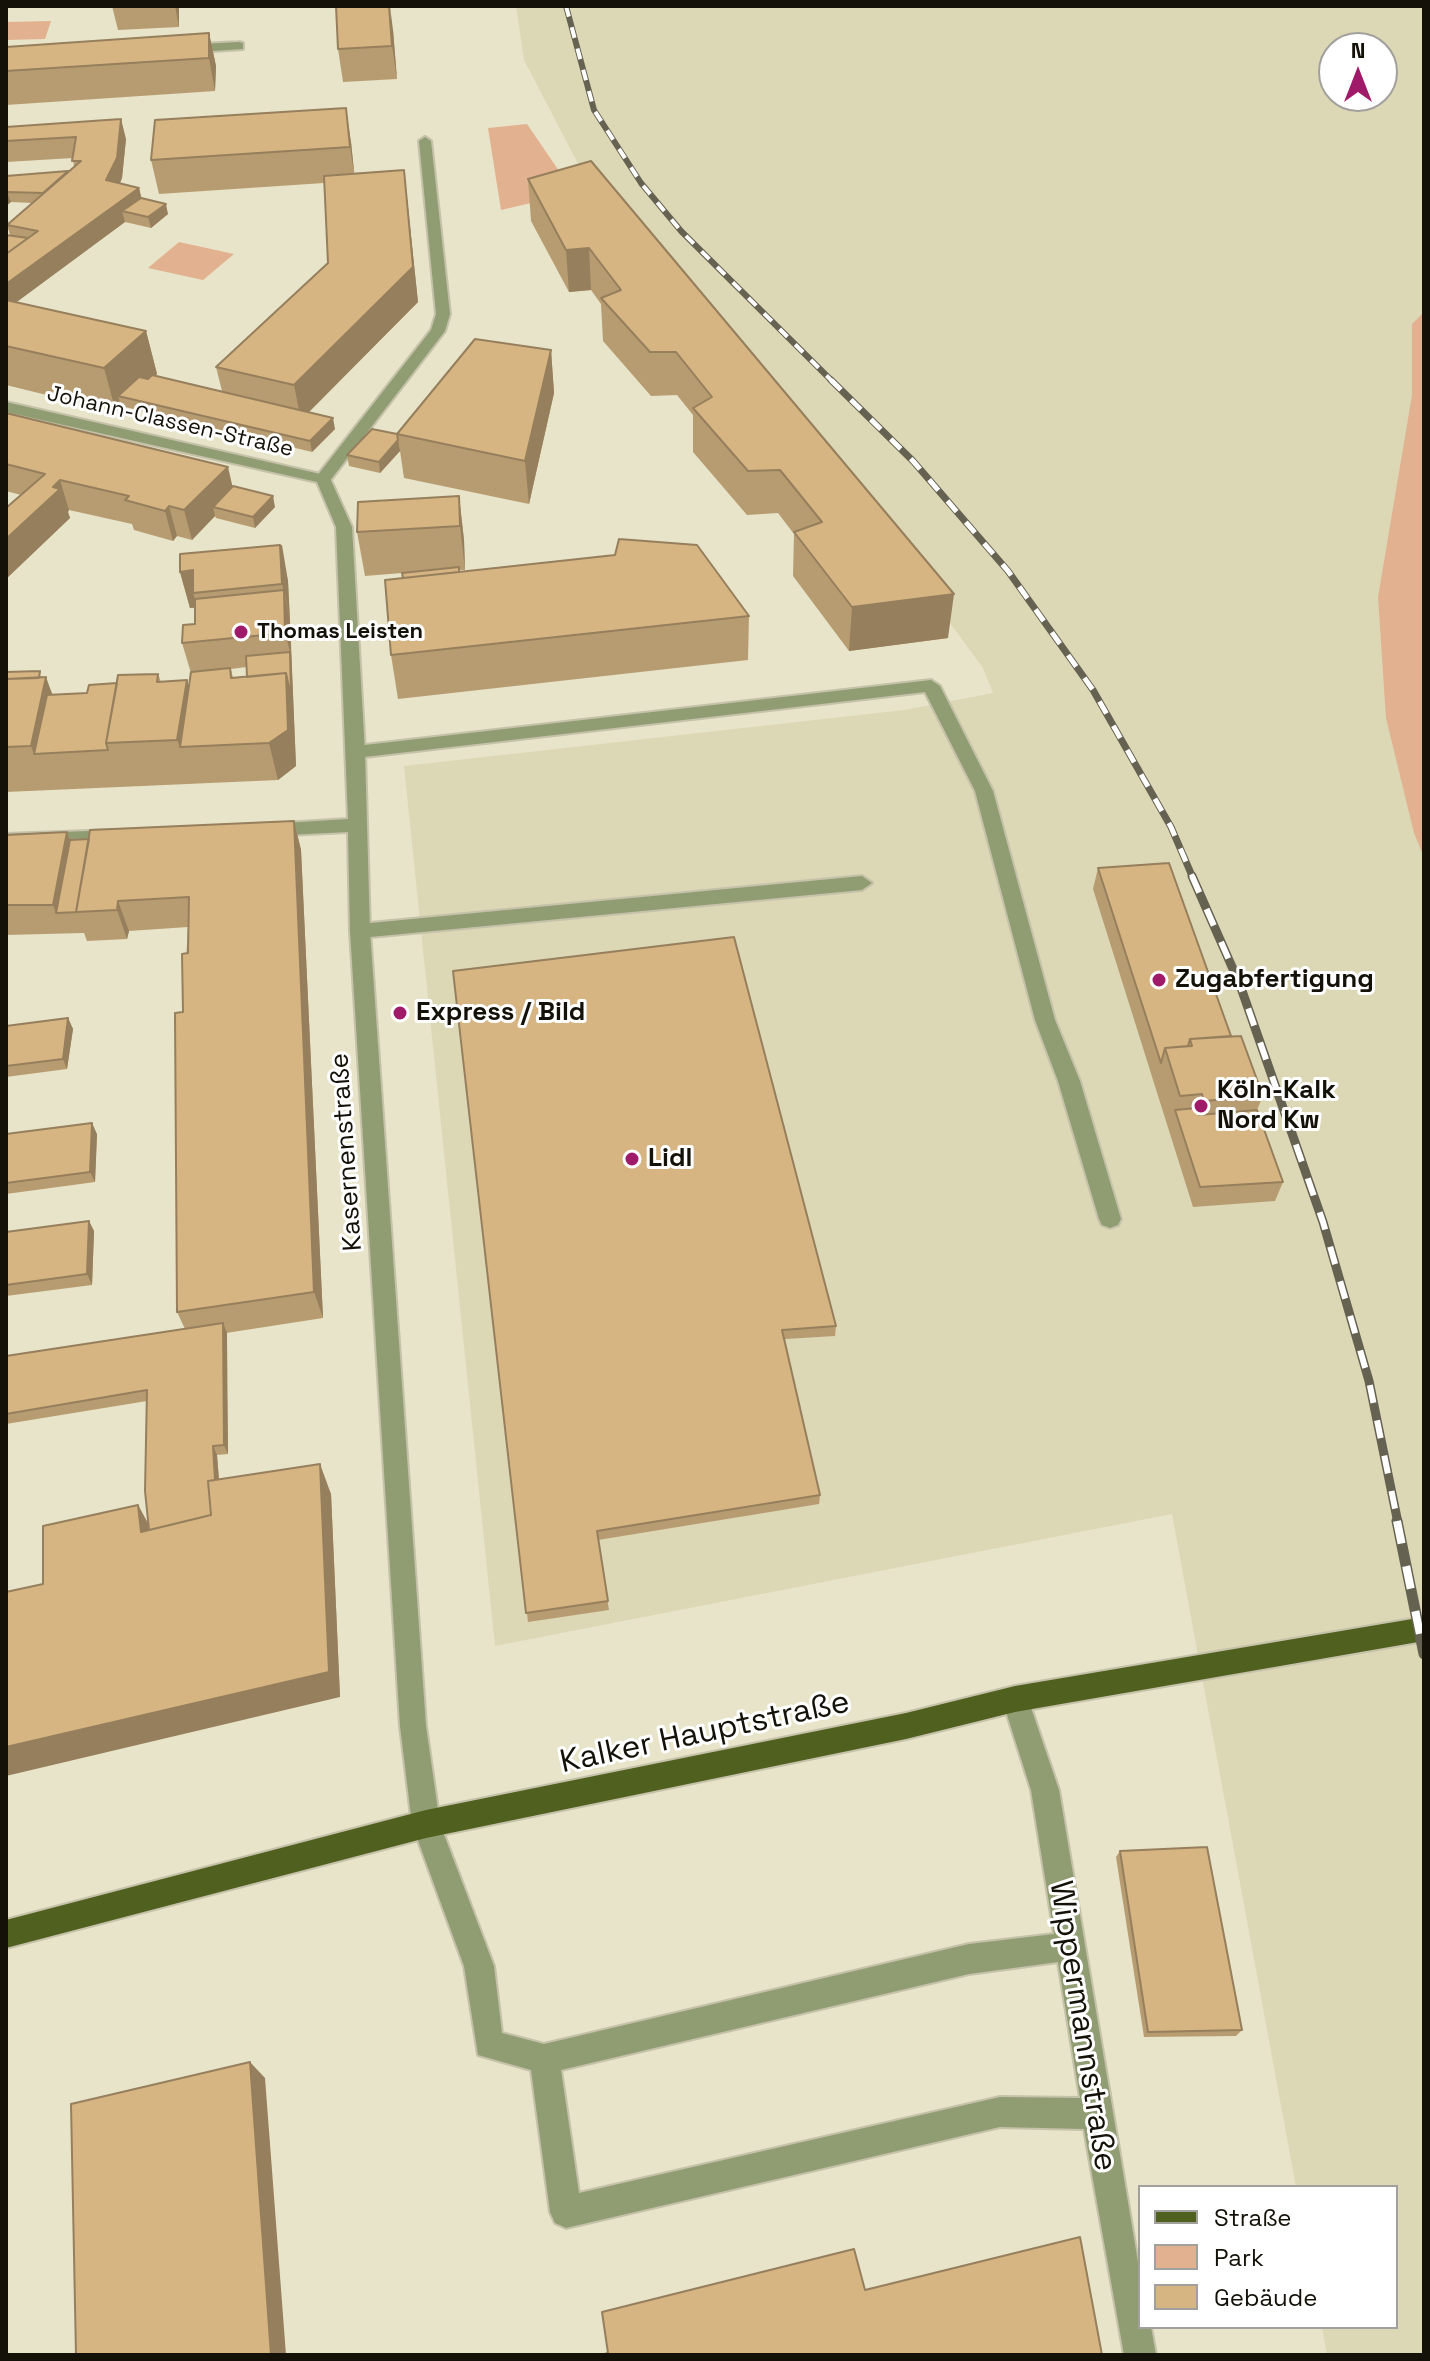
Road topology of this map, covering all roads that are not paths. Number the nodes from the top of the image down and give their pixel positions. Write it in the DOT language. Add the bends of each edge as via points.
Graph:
graph roads {
  1 [pos="239,46"];
  2 [pos="162,51"];
  3 [pos="425,141"];
  4 [pos="6,407"];
  5 [pos="323,479"];
  6 [pos="356,752"];
  7 [pos="357,825"];
  8 [pos="245,830"];
  9 [pos="134,835"];
  10 [pos="6,841"];
  11 [pos="862,883"];
  12 [pos="360,931"];
  13 [pos="1110,1219"];
  14 [pos="1424,1629"];
  15 [pos="1015,1699"];
  16 [pos="426,1824"];
  17 [pos="6,1934"];
  18 [pos="1069,1946"];
  19 [pos="544,2059"];
  20 [pos="1097,2114"];
  21 [pos="1140,2355"];
  1 -- 2 [label="street"];
  3 -- 5 [label="street" via="443,314 438,331"];
  4 -- 5 [label="street, Johann-Classen-Straße"];
  5 -- 6 [label="street, Kasernenstraße" via="344,527"];
  6 -- 7 [label="street, Kasernenstraße"];
  6 -- 13 [label="street" via="931,686 984,791 1045,1020"];
  7 -- 8 [label="street"];
  7 -- 12 [label="street, Kasernenstraße"];
  9 -- 10 [label="street"];
  11 -- 12 [label="street"];
  12 -- 16 [label="street, Kasernenstraße" via="413,1726"];
  14 -- 15 [label="main road, Kalker Hauptstraße"];
  15 -- 16 [label="main road, Kalker Hauptstraße"];
  15 -- 18 [label="street, Wippermannstraße" via="1045,1790"];
  16 -- 17 [label="main road, Kalker Hauptstraße"];
  16 -- 19 [label="street, Kasernenstraße" via="479,1966 489,2044"];
  18 -- 19 [label="street" via="969,1959"];
  18 -- 20 [label="street, Wippermannstraße"];
  19 -- 20 [label="street" via="566,2212 1000,2112"];
  20 -- 21 [label="street, Wippermannstraße"];
}
